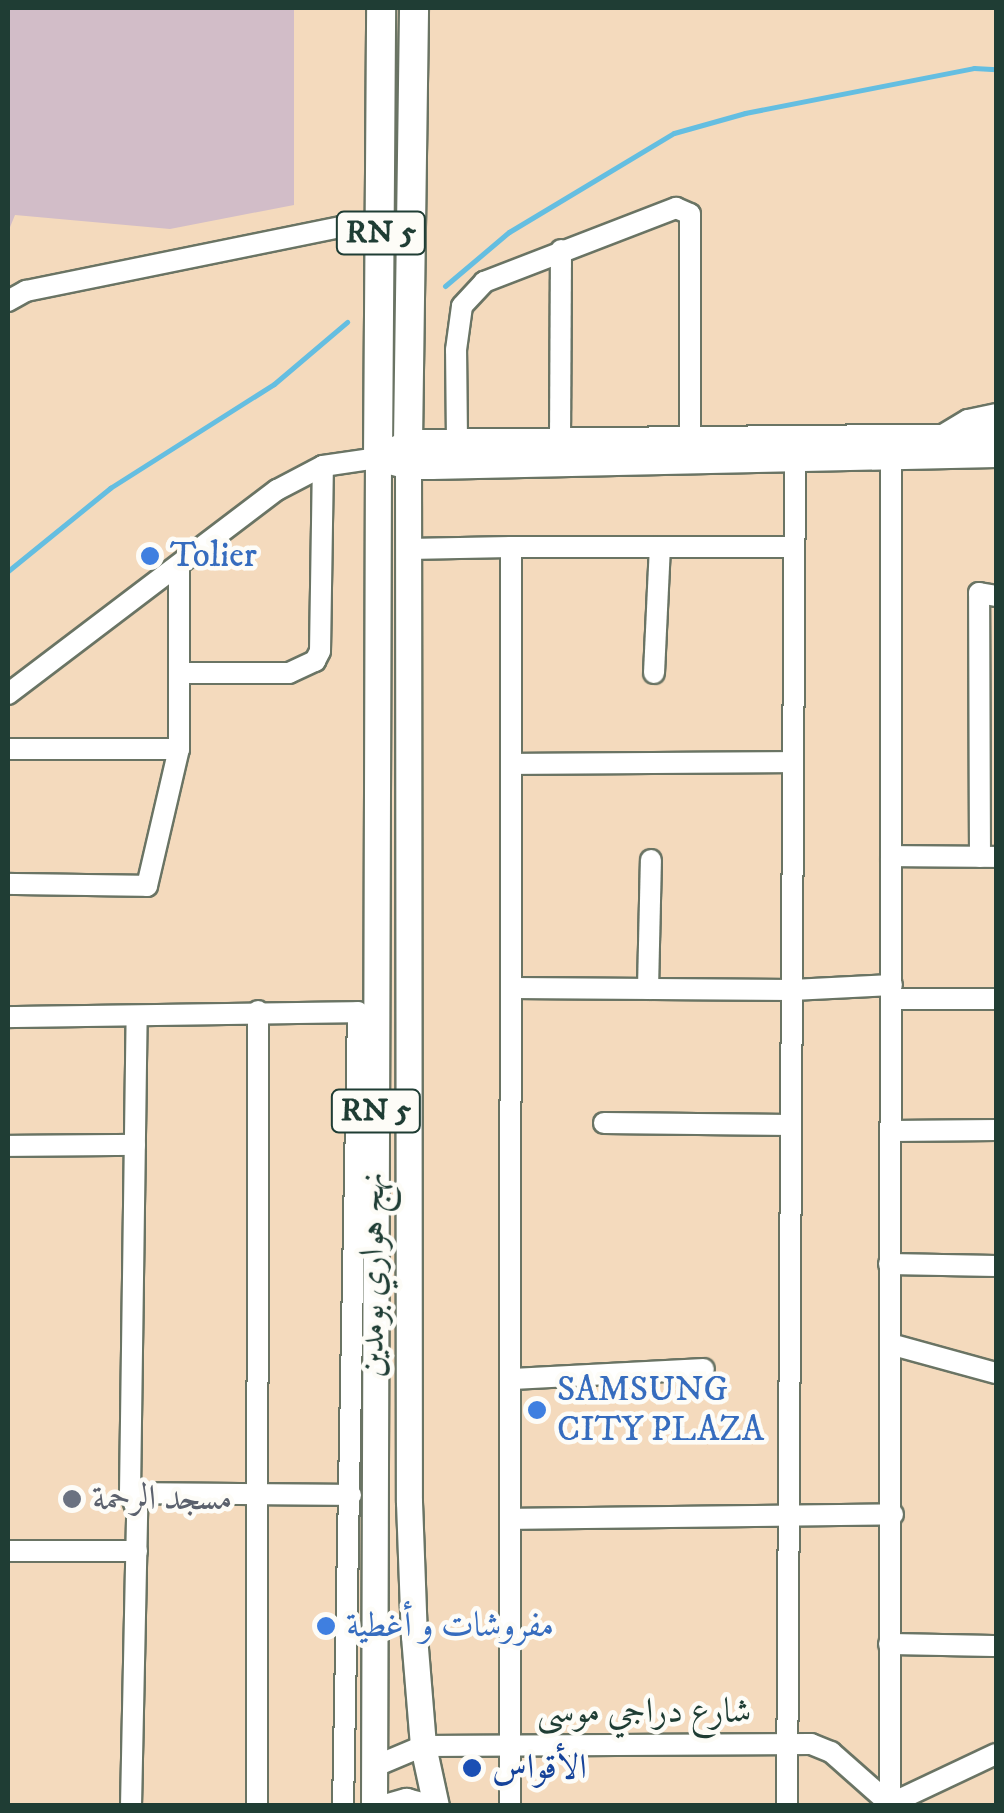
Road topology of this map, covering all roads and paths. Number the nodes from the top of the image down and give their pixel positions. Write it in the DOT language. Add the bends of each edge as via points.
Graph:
graph roads {
  1 [pos="381,8"];
  2 [pos="414,8"];
  3 [pos="380,112"];
  4 [pos="413,112"];
  5 [pos="382,224"];
  6 [pos="412,231"];
  7 [pos="561,250"];
  8 [pos="8,301"];
  9 [pos="996,414"];
  10 [pos="996,436"];
  11 [pos="939,437"];
  12 [pos="690,438"];
  13 [pos="560,440"];
  14 [pos="456,441"];
  15 [pos="891,446"];
  16 [pos="408,454"];
  17 [pos="996,454"];
  18 [pos="378,458"];
  19 [pos="795,458"];
  20 [pos="323,466"];
  21 [pos="511,547"];
  22 [pos="794,547"];
  23 [pos="660,548"];
  24 [pos="408,550"];
  25 [pos="179,566"];
  26 [pos="988,594"];
  27 [pos="182,673"];
  28 [pos="654,673"];
  29 [pos="8,694"];
  30 [pos="179,748"];
  31 [pos="8,749"];
  32 [pos="793,762"];
  33 [pos="512,764"];
  34 [pos="892,856"];
  35 [pos="988,857"];
  36 [pos="650,860"];
  37 [pos="8,884"];
  38 [pos="407,965"];
  39 [pos="375,968"];
  40 [pos="513,988"];
  41 [pos="648,989"];
  42 [pos="792,990"];
  43 [pos="892,992"];
  44 [pos="996,998"];
  45 [pos="258,1011"];
  46 [pos="358,1012"];
  47 [pos="136,1016"];
  48 [pos="8,1017"];
  49 [pos="604,1122"];
  50 [pos="791,1125"];
  51 [pos="996,1130"];
  52 [pos="892,1131"];
  53 [pos="135,1144"];
  54 [pos="8,1146"];
  55 [pos="890,1264"];
  56 [pos="996,1266"];
  57 [pos="890,1344"];
  58 [pos="704,1368"];
  59 [pos="996,1373"];
  60 [pos="513,1379"];
  61 [pos="130,1493"];
  62 [pos="351,1494"];
  63 [pos="256,1495"];
  64 [pos="893,1514"];
  65 [pos="789,1516"];
  66 [pos="511,1519"];
  67 [pos="8,1551"];
  68 [pos="136,1551"];
  69 [pos="889,1644"];
  70 [pos="996,1646"];
  71 [pos="787,1744"];
  72 [pos="424,1746"];
  73 [pos="509,1746"];
  74 [pos="996,1754"];
  75 [pos="378,1765"];
  76 [pos="891,1805"];
  77 [pos="131,1806"];
  78 [pos="256,1806"];
  79 [pos="343,1806"];
  80 [pos="374,1806"];
  81 [pos="388,1806"];
  82 [pos="425,1806"];
  83 [pos="436,1806"];
  84 [pos="510,1806"];
  85 [pos="787,1806"];
  1 -- 3 [label="highway, RN 5"];
  2 -- 4 [label="highway, RN 5"];
  3 -- 4 [label="highway"];
  3 -- 5 [label="highway, RN 5"];
  4 -- 6 [label="highway, RN 5"];
  5 -- 6 [label="street"];
  5 -- 8 [label="street" via="188,256 26,291"];
  5 -- 18 [label="highway, RN 5"];
  6 -- 16 [label="highway, RN 5"];
  7 -- 12 [label="street" via="666,208 690,214"];
  7 -- 13 [label="street"];
  7 -- 14 [label="street" via="484,282 462,306"];
  9 -- 11 [label="street"];
  10 -- 11 [label="main road"];
  11 -- 15 [label="main road"];
  12 -- 13 [label="main road"];
  12 -- 15 [label="main road"];
  13 -- 14 [label="main road"];
  14 -- 16 [label="main road"];
  15 -- 17 [label="main road"];
  15 -- 19 [label="main road"];
  15 -- 34 [label="street"];
  16 -- 18 [label="main road"];
  16 -- 19 [label="main road"];
  16 -- 24 [label="main road, نهج هواري بومدين / RN 5"];
  18 -- 20 [label="street"];
  18 -- 39 [label="main road, نهج هواري بومدين / RN 5"];
  19 -- 22 [label="street"];
  20 -- 25 [label="street" via="277,490"];
  20 -- 27 [label="street" via="317,659 289,673"];
  21 -- 23 [label="street"];
  21 -- 24 [label="street"];
  21 -- 33 [label="street"];
  22 -- 23 [label="street"];
  22 -- 32 [label="street"];
  23 -- 28 [label="street"];
  24 -- 38 [label="main road, نهج هواري بومدين / RN 5"];
  25 -- 27 [label="street"];
  25 -- 29 [label="street"];
  26 -- 35 [label="street"];
  27 -- 30 [label="street"];
  30 -- 31 [label="street"];
  30 -- 37 [label="street" via="147,886"];
  32 -- 33 [label="street"];
  32 -- 42 [label="street"];
  33 -- 40 [label="street"];
  34 -- 35 [label="street"];
  34 -- 43 [label="street"];
  36 -- 41 [label="street"];
  38 -- 39 [label="street"];
  38 -- 72 [label="main road, نهج هواري بومدين / RN 5" via="409,1502"];
  39 -- 46 [label="street"];
  39 -- 75 [label="main road, نهج هواري بومدين / RN 5"];
  40 -- 41 [label="street"];
  40 -- 60 [label="street"];
  41 -- 42 [label="street"];
  42 -- 43 [label="street"];
  42 -- 50 [label="street"];
  43 -- 44 [label="street"];
  43 -- 52 [label="street"];
  45 -- 46 [label="street"];
  45 -- 47 [label="street"];
  45 -- 63 [label="street"];
  46 -- 62 [label="street"];
  47 -- 48 [label="street"];
  47 -- 53 [label="street"];
  49 -- 50 [label="street"];
  50 -- 65 [label="street"];
  51 -- 52 [label="street"];
  52 -- 55 [label="street"];
  53 -- 54 [label="street"];
  53 -- 61 [label="street"];
  55 -- 56 [label="street"];
  55 -- 57 [label="street"];
  57 -- 59 [label="street"];
  57 -- 64 [label="street"];
  58 -- 60 [label="street"];
  60 -- 66 [label="street"];
  61 -- 63 [label="street"];
  61 -- 68 [label="street" via="137,1511"];
  62 -- 63 [label="street"];
  62 -- 79 [label="street"];
  63 -- 78 [label="street"];
  64 -- 65 [label="street"];
  64 -- 69 [label="street"];
  65 -- 66 [label="street"];
  65 -- 71 [label="street"];
  66 -- 73 [label="street"];
  67 -- 68 [label="street"];
  68 -- 77 [label="street"];
  69 -- 70 [label="street"];
  69 -- 76 [label="street"];
  71 -- 73 [label="street, شارع دراجي موسى"];
  71 -- 76 [label="street, شارع دراجي موسى" via="826,1748"];
  71 -- 85 [label="street"];
  72 -- 73 [label="street, شارع دراجي موسى"];
  72 -- 75 [label="street, شارع دراجي موسى"];
  72 -- 83 [label="main road, نهج هواري بومدين / RN 5"];
  73 -- 84 [label="street"];
  74 -- 76 [label="street"];
  75 -- 80 [label="main road, نهج هواري بومدين / RN 5"];
  81 -- 82 [label="main road"];
}
